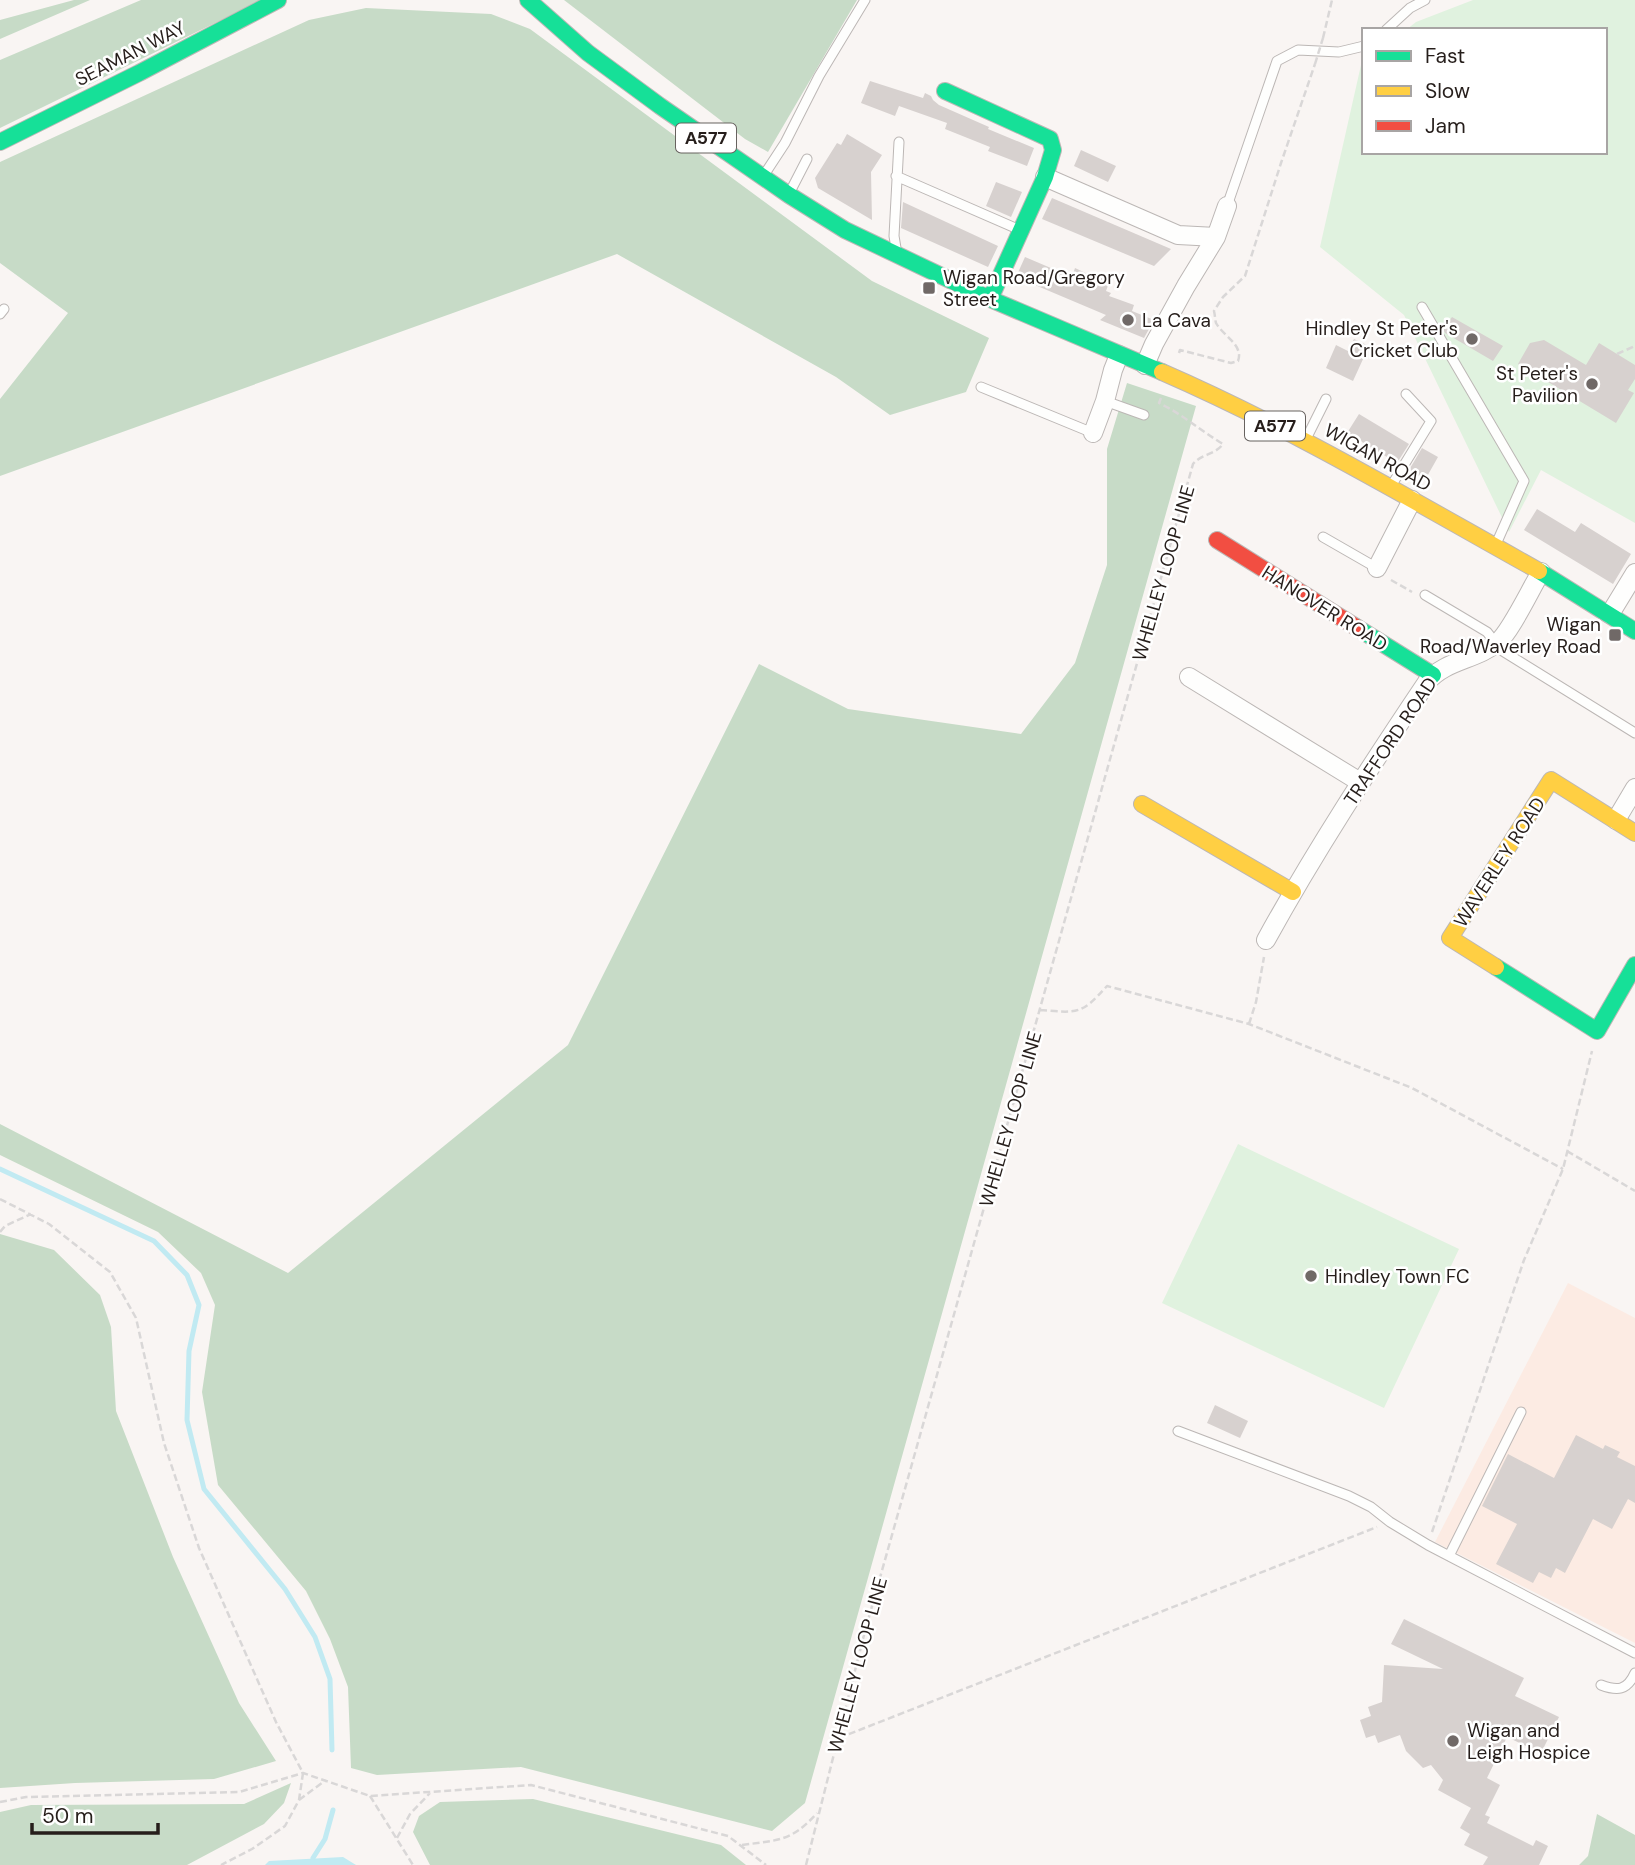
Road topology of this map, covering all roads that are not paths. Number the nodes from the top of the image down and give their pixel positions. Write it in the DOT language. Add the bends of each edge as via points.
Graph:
graph roads {
  1 [pos="278,0"];
  2 [pos="528,0"];
  3 [pos="865,0"];
  4 [pos="1425,0"];
  5 [pos="1388,28"];
  6 [pos="1362,46"];
  7 [pos="945,91"];
  8 [pos="0,142"];
  9 [pos="899,142"];
  10 [pos="807,159"];
  11 [pos="896,176"];
  12 [pos="763,177"];
  13 [pos="1045,177"];
  14 [pos="789,195"];
  15 [pos="1227,206"];
  16 [pos="1021,230"];
  17 [pos="1216,237"];
  18 [pos="897,256"];
  19 [pos="990,299"];
  20 [pos="1422,307"];
  21 [pos="1119,355"];
  22 [pos="1146,365"];
  23 [pos="981,387"];
  24 [pos="1406,394"];
  25 [pos="1326,399"];
  26 [pos="1105,401"];
  27 [pos="1144,415"];
  28 [pos="1093,433"];
  29 [pos="1305,440"];
  30 [pos="1390,487"];
  31 [pos="1412,500"];
  32 [pos="1223,523"];
  33 [pos="1323,537"];
  34 [pos="1215,545"];
  35 [pos="1495,547"];
  36 [pos="1377,568"];
  37 [pos="1541,572"];
  38 [pos="1635,573"];
  39 [pos="1425,595"];
  40 [pos="1610,614"];
  41 [pos="1635,631"];
  42 [pos="1496,644"];
  43 [pos="1433,675"];
  44 [pos="1189,678"];
  45 [pos="1635,733"];
  46 [pos="1360,782"];
  47 [pos="1635,788"];
  48 [pos="1142,806"];
  49 [pos="1616,820"];
  50 [pos="1635,833"];
  51 [pos="1293,892"];
  52 [pos="1266,940"];
  53 [pos="1635,965"];
  54 [pos="1521,1412"];
  55 [pos="1178,1430"];
  56 [pos="1449,1556"];
  57 [pos="1635,1653"];
  58 [pos="1635,1674"];
  59 [pos="1601,1685"];
  1 -- 8 [label="main road, SEAMAN WAY"];
  2 -- 12 [label="main road, A577" via="588,52"];
  3 -- 12 [label="lane"];
  4 -- 5 [label="lane"];
  6 -- 15 [label="lane" via="1339,52 1298,50 1277,61"];
  7 -- 13 [label="main road" via="1050,139 1054,150"];
  9 -- 11 [label="lane"];
  10 -- 14 [label="lane"];
  11 -- 16 [label="lane"];
  11 -- 18 [label="lane"];
  12 -- 14 [label="main road, A577"];
  13 -- 16 [label="main road"];
  13 -- 17 [label="street" via="1178,235"];
  14 -- 18 [label="main road, A577"];
  15 -- 17 [label="street"];
  16 -- 19 [label="main road"];
  17 -- 22 [label="street" via="1185,285"];
  18 -- 19 [label="main road, WIGAN ROAD / A577"];
  19 -- 21 [label="main road, WIGAN ROAD / A577"];
  20 -- 35 [label="lane" via="1524,481"];
  21 -- 22 [label="main road, WIGAN ROAD / A577"];
  21 -- 26 [label="street"];
  22 -- 29 [label="main road, WIGAN ROAD / A577"];
  23 -- 28 [label="lane"];
  24 -- 30 [label="lane" via="1431,421"];
  25 -- 29 [label="lane"];
  26 -- 27 [label="lane"];
  26 -- 28 [label="street"];
  29 -- 30 [label="main road, WIGAN ROAD / A577"];
  30 -- 31 [label="main road, WIGAN ROAD / A577"];
  31 -- 35 [label="main road, WIGAN ROAD / A577"];
  31 -- 36 [label="street"];
  32 -- 34 [label="street, HANOVER ROAD"];
  33 -- 36 [label="lane"];
  34 -- 43 [label="main road, HANOVER ROAD"];
  35 -- 37 [label="main road, WIGAN ROAD / A577"];
  37 -- 40 [label="main road, WIGAN ROAD / A577"];
  37 -- 42 [label="street, TRAFFORD ROAD"];
  38 -- 40 [label="street"];
  39 -- 42 [label="lane" via="1487,632"];
  40 -- 41 [label="main road, WIGAN ROAD / A577"];
  42 -- 43 [label="street, TRAFFORD ROAD"];
  42 -- 45 [label="lane"];
  43 -- 46 [label="street, TRAFFORD ROAD"];
  44 -- 46 [label="street"];
  46 -- 51 [label="street, TRAFFORD ROAD"];
  47 -- 49 [label="street"];
  48 -- 51 [label="main road"];
  49 -- 50 [label="main road, WAVERLEY ROAD"];
  49 -- 53 [label="main road, WAVERLEY ROAD" via="1551,780 1450,938 1597,1031"];
  51 -- 52 [label="street, TRAFFORD ROAD"];
  54 -- 56 [label="lane"];
  55 -- 56 [label="lane" via="1349,1496"];
  56 -- 57 [label="lane"];
  58 -- 59 [label="lane" via="1624,1688"];
}
